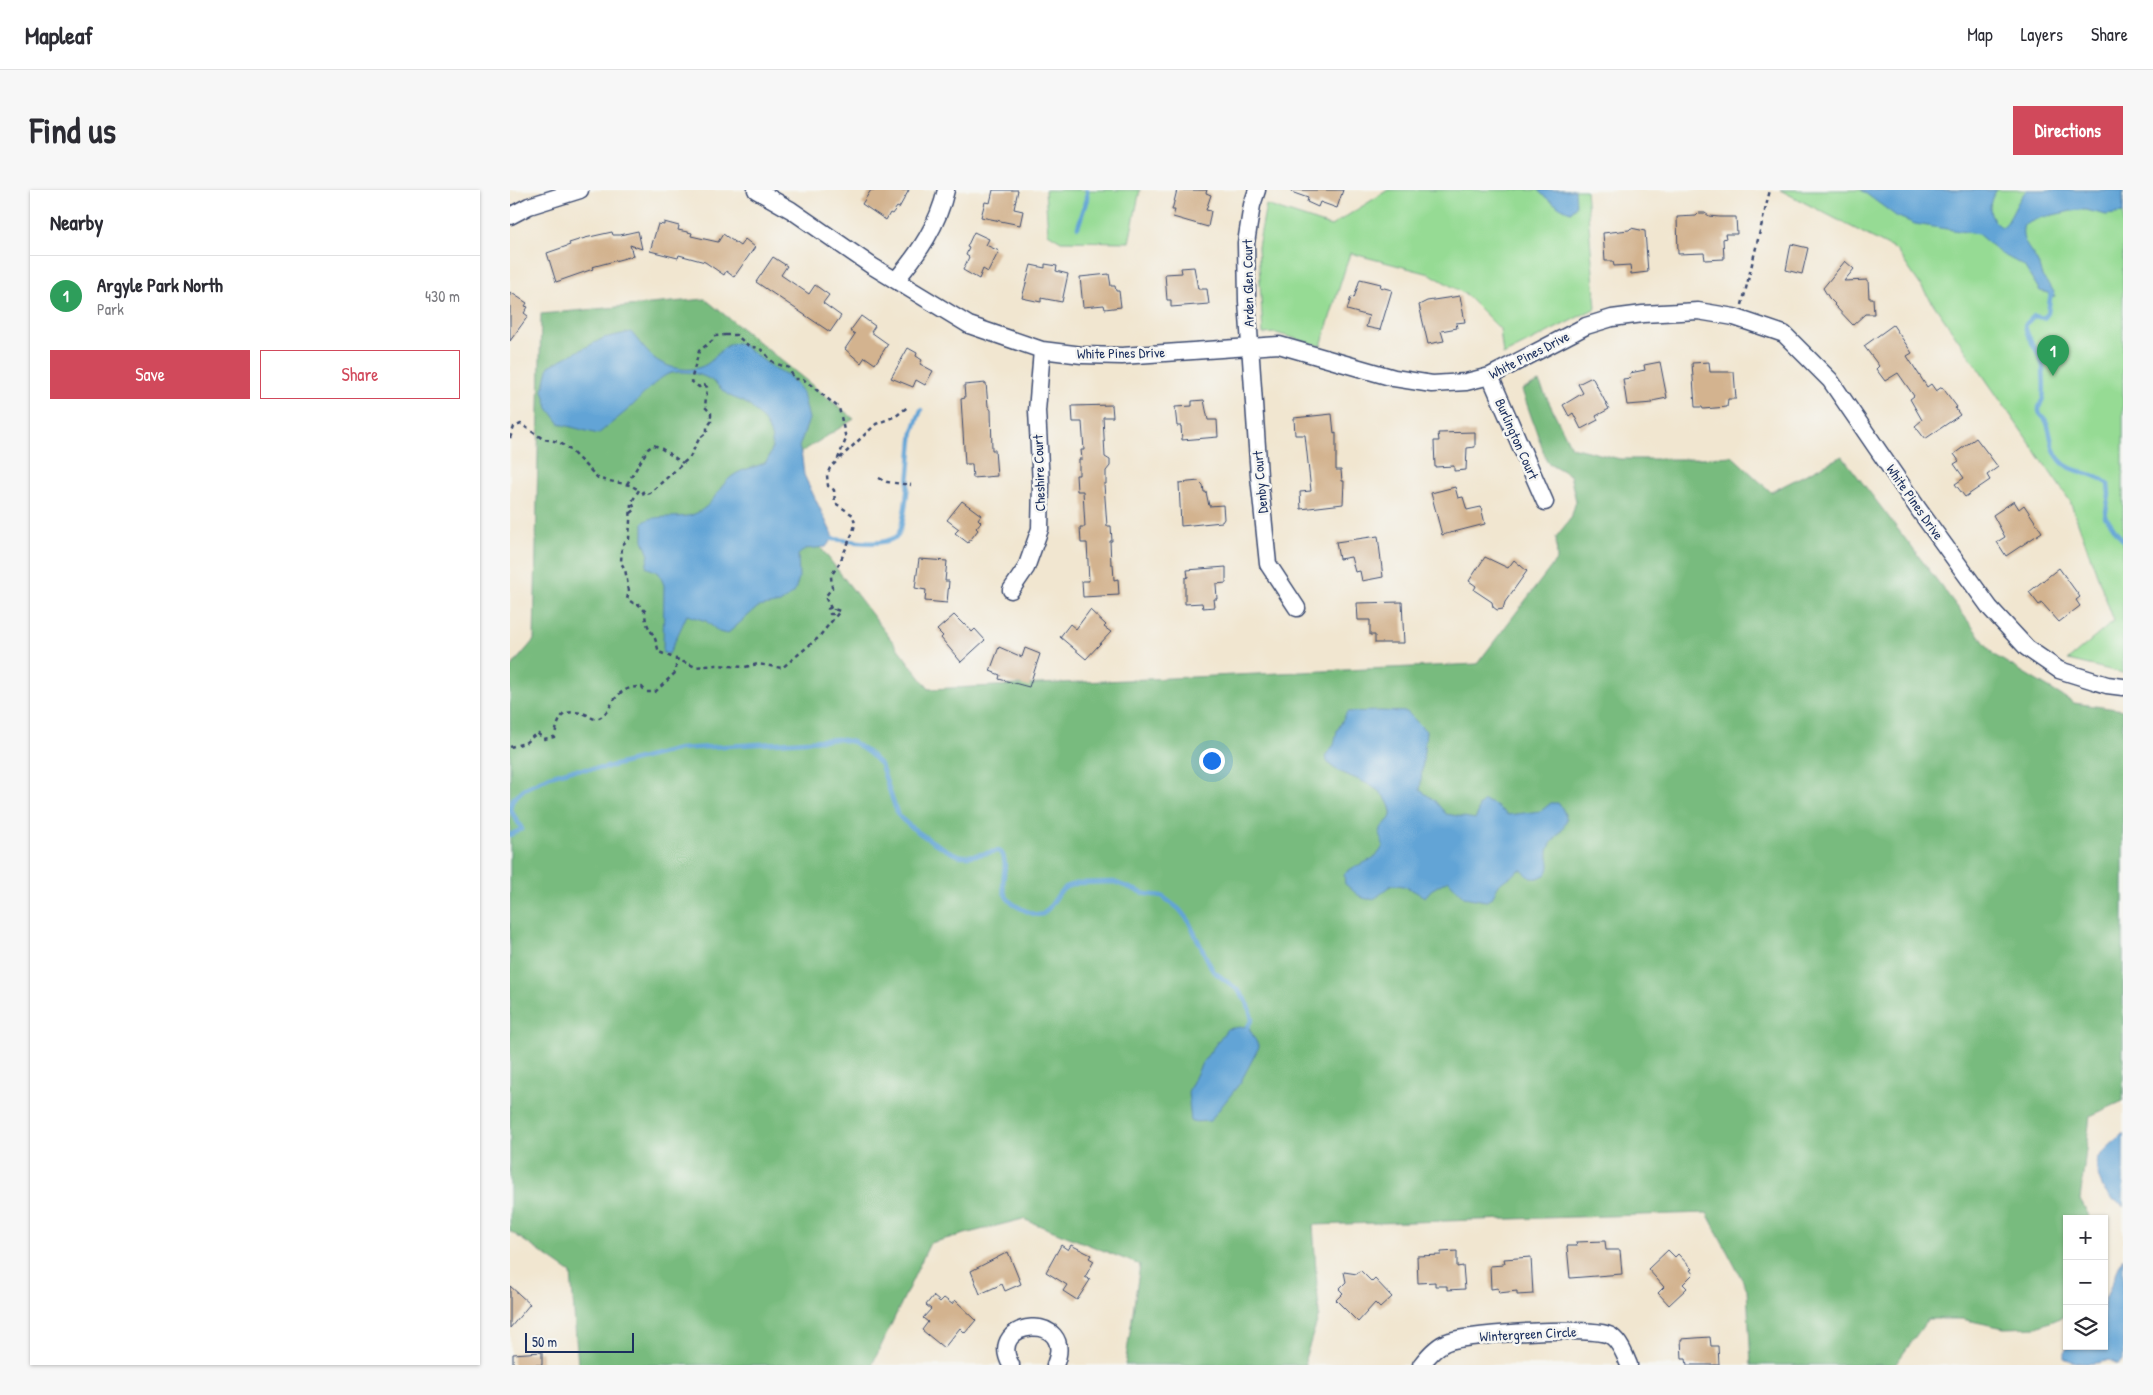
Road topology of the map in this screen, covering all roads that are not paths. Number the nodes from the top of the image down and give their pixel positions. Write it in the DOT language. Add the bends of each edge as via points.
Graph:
graph roads {
  1 [pos="580,190"];
  2 [pos="756,190"];
  3 [pos="946,190"];
  4 [pos="1258,190"];
  5 [pos="510,216"];
  6 [pos="896,280"];
  7 [pos="1250,348"];
  8 [pos="1042,350"];
  9 [pos="1490,376"];
  10 [pos="1545,502"];
  11 [pos="1011,590"];
  12 [pos="1297,608"];
  13 [pos="2123,686"];
  14 [pos="1011,1365"];
  15 [pos="1054,1365"];
  16 [pos="1421,1365"];
  17 [pos="1628,1365"];
  1 -- 5 [label="street" via="529,206"];
  2 -- 6 [label="street, White Pines Drive"];
  3 -- 6 [label="street" via="942,209 919,252"];
  4 -- 7 [label="street, Arden Glen Court" via="1252,205 1246,243"];
  6 -- 8 [label="street, White Pines Drive" via="969,325"];
  7 -- 8 [label="street, White Pines Drive" via="1122,356"];
  7 -- 9 [label="street, White Pines Drive" via="1279,345 1394,378 1432,384 1466,382"];
  7 -- 12 [label="street, Denby Court" via="1268,564"];
  8 -- 11 [label="street, Cheshire Court" via="1037,411 1040,529 1026,568"];
  9 -- 10 [label="street, Burlington Court"];
  9 -- 13 [label="street, White Pines Drive" via="1586,326 1612,318 1698,311 1738,318 1784,334 1830,380 1990,608 2027,648 2058,670 2107,685"];
  14 -- 15 [label="street" via="1007,1346 1011,1338 1025,1327 1034,1326 1050,1332 1056,1340 1058,1357"];
  16 -- 17 [label="street, Wintergreen Circle" via="1449,1341 1518,1333 1594,1331 1610,1336 1624,1350"];
}
